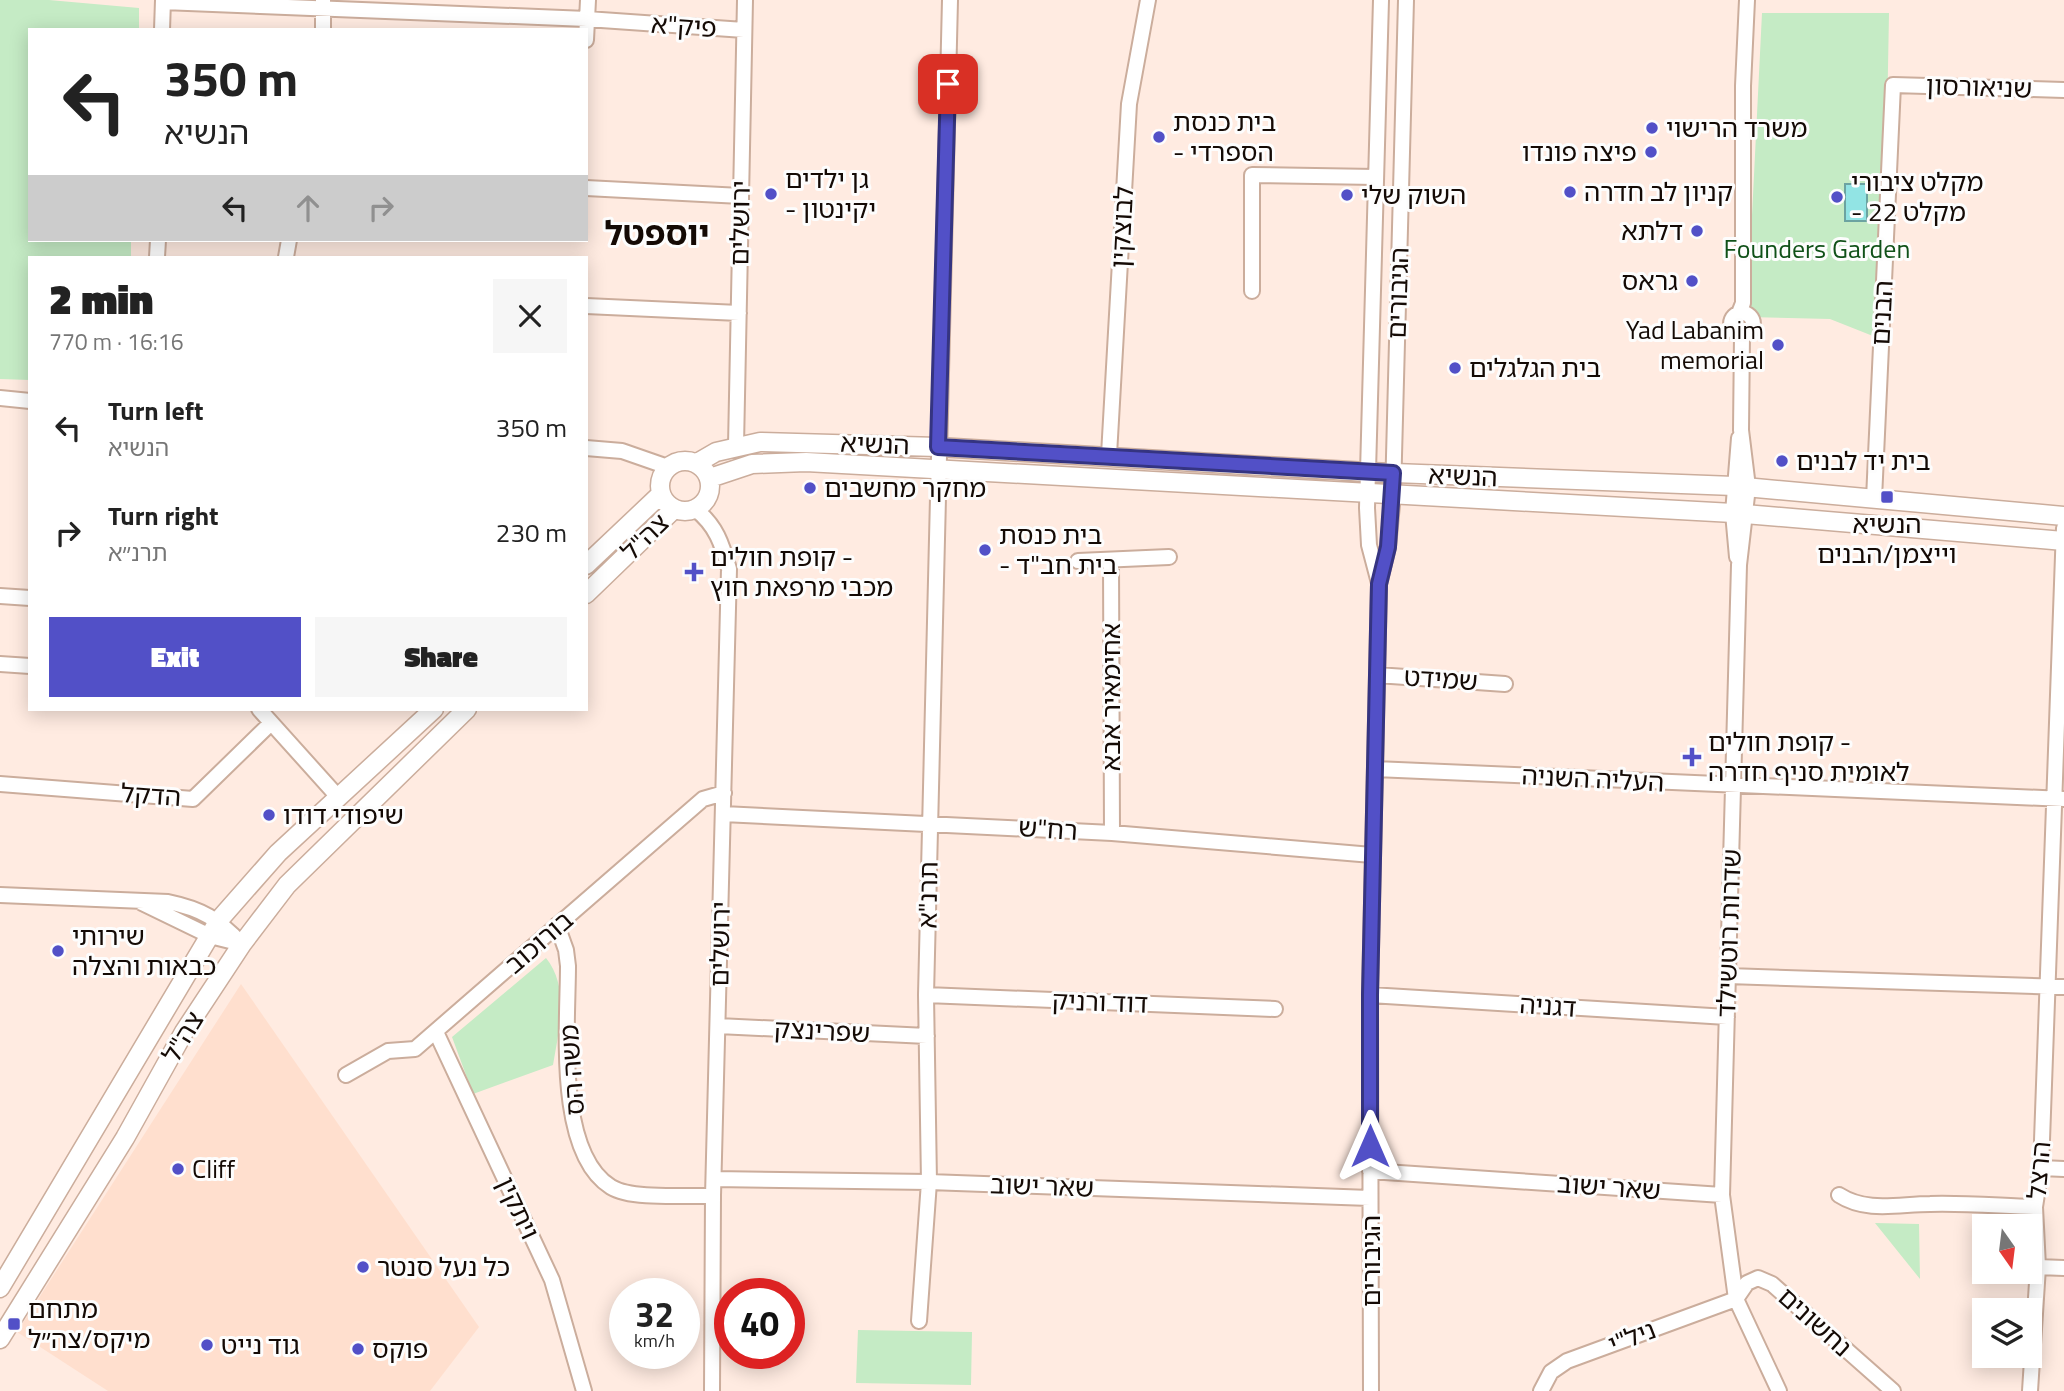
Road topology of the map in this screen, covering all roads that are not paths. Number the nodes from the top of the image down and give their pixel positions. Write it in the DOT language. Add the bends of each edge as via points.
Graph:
graph roads {
  1 [pos="588,0"];
  2 [pos="745,0"];
  3 [pos="950,0"];
  4 [pos="1148,0"];
  5 [pos="1381,0"];
  6 [pos="1406,0"];
  7 [pos="1747,0"];
  8 [pos="163,1"];
  9 [pos="323,5"];
  10 [pos="587,19"];
  11 [pos="162,28"];
  12 [pos="323,28"];
  13 [pos="587,28"];
  14 [pos="744,30"];
  15 [pos="1894,85"];
  16 [pos="2064,90"];
  17 [pos="1376,177"];
  18 [pos="588,188"];
  19 [pos="741,196"];
  20 [pos="1252,292"];
  21 [pos="588,306"];
  22 [pos="739,313"];
  23 [pos="0,398"];
  24 [pos="28,401"];
  25 [pos="736,446"];
  26 [pos="938,447"];
  27 [pos="588,448"];
  28 [pos="1109,455"];
  29 [pos="696,463"];
  30 [pos="668,467"];
  31 [pos="937,468"];
  32 [pos="1368,472"];
  33 [pos="1393,473"];
  34 [pos="710,478"];
  35 [pos="1741,487"];
  36 [pos="1367,493"];
  37 [pos="1393,494"];
  38 [pos="662,495"];
  39 [pos="1874,499"];
  40 [pos="674,509"];
  41 [pos="695,509"];
  42 [pos="1740,513"];
  43 [pos="2064,516"];
  44 [pos="2064,528"];
  45 [pos="2064,541"];
  46 [pos="1169,557"];
  47 [pos="1078,561"];
  48 [pos="1111,561"];
  49 [pos="588,563"];
  50 [pos="1379,584"];
  51 [pos="588,592"];
  52 [pos="0,596"];
  53 [pos="28,598"];
  54 [pos="0,664"];
  55 [pos="28,666"];
  56 [pos="1377,674"];
  57 [pos="1505,684"];
  58 [pos="261,711"];
  59 [pos="431,711"];
  60 [pos="465,711"];
  61 [pos="271,723"];
  62 [pos="1375,769"];
  63 [pos="0,784"];
  64 [pos="1733,785"];
  65 [pos="724,793"];
  66 [pos="339,798"];
  67 [pos="2059,799"];
  68 [pos="723,814"];
  69 [pos="930,822"];
  70 [pos="1112,833"];
  71 [pos="1372,855"];
  72 [pos="0,894"];
  73 [pos="557,925"];
  74 [pos="215,928"];
  75 [pos="242,944"];
  76 [pos="1728,976"];
  77 [pos="2048,987"];
  78 [pos="2064,987"];
  79 [pos="926,995"];
  80 [pos="1370,995"];
  81 [pos="1275,1009"];
  82 [pos="1727,1017"];
  83 [pos="718,1026"];
  84 [pos="436,1032"];
  85 [pos="926,1036"];
  86 [pos="346,1075"];
  87 [pos="2040,1168"];
  88 [pos="2064,1169"];
  89 [pos="1370,1171"];
  90 [pos="714,1179"];
  91 [pos="929,1182"];
  92 [pos="1722,1195"];
  93 [pos="1839,1195"];
  94 [pos="713,1196"];
  95 [pos="1370,1198"];
  96 [pos="2035,1207"];
  97 [pos="2035,1214"];
  98 [pos="2042,1267"];
  99 [pos="2064,1268"];
  100 [pos="2037,1284"];
  101 [pos="0,1289"];
  102 [pos="1736,1299"];
  103 [pos="919,1321"];
  104 [pos="0,1339"];
  105 [pos="584,1391"];
  106 [pos="712,1391"];
  107 [pos="1371,1391"];
  108 [pos="1541,1391"];
  109 [pos="1779,1391"];
  110 [pos="1893,1391"];
  111 [pos="2030,1391"];
  1 -- 10 [label="street"];
  2 -- 14 [label="street, ירושלים"];
  3 -- 26 [label="street, תרנ\"א"];
  4 -- 28 [label="street, לבוצקין" via="1129,104"];
  5 -- 17 [label="street, הגיבורים"];
  6 -- 33 [label="street, הגיבורים"];
  7 -- 35 [label="street, שדרות רוטשילד" via="1743,303 1730,323 1732,330 1742,335"];
  8 -- 9 [label="street, פיק\"א"];
  8 -- 11 [label="street"];
  9 -- 10 [label="street, פיק\"א"];
  9 -- 12 [label="street"];
  10 -- 13 [label="street"];
  10 -- 14 [label="street, פיק\"א"];
  14 -- 19 [label="street, ירושלים"];
  15 -- 16 [label="street, שניאורסון"];
  15 -- 39 [label="street, הבנים"];
  17 -- 20 [label="street" via="1252,175"];
  17 -- 32 [label="street, הגיבורים"];
  18 -- 19 [label="street"];
  19 -- 22 [label="street, ירושלים"];
  21 -- 22 [label="street"];
  22 -- 25 [label="street, ירושלים"];
  23 -- 24 [label="street"];
  25 -- 26 [label="main road, הנשיא" via="803,442"];
  25 -- 29 [label="main road, הנשיא"];
  26 -- 28 [label="main road, הנשיא"];
  26 -- 31 [label="street, תרנ\"א"];
  27 -- 30 [label="street" via="622,451"];
  28 -- 32 [label="main road, הנשיא"];
  29 -- 30 [label="main road" via="682,460"];
  29 -- 34 [label="main road"];
  30 -- 38 [label="main road" via="660,480"];
  31 -- 34 [label="main road, הנשיא" via="752,464"];
  31 -- 36 [label="main road, הנשיא"];
  31 -- 69 [label="street, תרנ\"א"];
  32 -- 33 [label="main road, הנשיא"];
  32 -- 36 [label="street, הגיבורים"];
  33 -- 35 [label="main road, הנשיא"];
  33 -- 37 [label="street, הגיבורים"];
  34 -- 41 [label="main road" via="707,500"];
  35 -- 39 [label="main road, הנשיא"];
  35 -- 42 [label="street, שדרות רוטשילד"];
  36 -- 37 [label="main road, הנשיא"];
  36 -- 50 [label="street, הגיבורים" via="1369,545"];
  37 -- 42 [label="main road, הנשיא"];
  37 -- 50 [label="street, הגיבורים"];
  38 -- 40 [label="main road"];
  38 -- 49 [label="main road, צה\"ל"];
  39 -- 43 [label="main road, הנשיא"];
  40 -- 41 [label="main road"];
  40 -- 51 [label="main road, צה\"ל"];
  41 -- 65 [label="street, ירושלים" via="720,538 729,569"];
  42 -- 45 [label="main road, הנשיא"];
  42 -- 64 [label="street, שדרות רוטשילד"];
  44 -- 45 [label="street, הרצל"];
  45 -- 67 [label="street, הרצל"];
  46 -- 48 [label="street"];
  47 -- 48 [label="street"];
  48 -- 70 [label="street, אחימאיר אבא"];
  50 -- 56 [label="street, הגיבורים"];
  52 -- 53 [label="street"];
  54 -- 55 [label="street"];
  56 -- 57 [label="street, שמידט"];
  56 -- 62 [label="street, הגיבורים"];
  58 -- 61 [label="street"];
  59 -- 66 [label="main road, צה\"ל"];
  60 -- 75 [label="main road, צה\"ל" via="287,885"];
  61 -- 63 [label="street, הדקל" via="193,799"];
  61 -- 66 [label="street"];
  62 -- 64 [label="street, העליה השניה"];
  62 -- 71 [label="street, הגיבורים"];
  64 -- 67 [label="street, העליה השניה"];
  64 -- 76 [label="street, שדרות רוטשילד"];
  65 -- 68 [label="street, ירושלים"];
  65 -- 73 [label="street, בורוכוב" via="703,799"];
  66 -- 74 [label="main road, צה\"ל" via="278,853"];
  67 -- 77 [label="street, הרצל"];
  68 -- 69 [label="street, רח\"ש"];
  68 -- 83 [label="street, ירושלים"];
  69 -- 70 [label="street, רח\"ש"];
  69 -- 79 [label="street, תרנ\"א"];
  70 -- 71 [label="street, רח\"ש"];
  71 -- 80 [label="street, הגיבורים"];
  72 -- 74 [label="street" via="134,899 188,906"];
  73 -- 84 [label="street, בורוכוב"];
  73 -- 94 [label="street, משה הס" via="568,966 569,1097 583,1152 595,1172 625,1192"];
  74 -- 75 [label="street"];
  74 -- 101 [label="main road, צה\"ל"];
  75 -- 104 [label="main road, צה\"ל"];
  76 -- 77 [label="street"];
  76 -- 82 [label="street, שדרות רוטשילד"];
  77 -- 78 [label="street"];
  77 -- 87 [label="street, הרצל"];
  79 -- 81 [label="street, דוד ורניק"];
  79 -- 85 [label="street, תרנ\"א"];
  80 -- 82 [label="street, דגניה"];
  80 -- 89 [label="street, הגיבורים"];
  82 -- 92 [label="street, שדרות רוטשילד"];
  83 -- 85 [label="street, שפרינצק"];
  83 -- 90 [label="street, ירושלים"];
  84 -- 86 [label="street, בורוכוב" via="415,1049 388,1051"];
  84 -- 105 [label="street, ויתקין" via="552,1280"];
  85 -- 91 [label="street, תרנ\"א"];
  87 -- 88 [label="street"];
  87 -- 96 [label="street, הרצל"];
  89 -- 92 [label="street, שאר ישוב"];
  89 -- 95 [label="street, הגיבורים"];
  90 -- 91 [label="street, שאר ישוב"];
  90 -- 94 [label="street, ירושלים"];
  91 -- 95 [label="street, שאר ישוב"];
  91 -- 103 [label="street, תרנ\"א"];
  92 -- 102 [label="street, שדרות רוטשילד"];
  93 -- 96 [label="street" via="1861,1205 1887,1207"];
  94 -- 106 [label="street, ירושלים"];
  95 -- 107 [label="street, הגיבורים"];
  96 -- 97 [label="street, הרצל"];
  98 -- 99 [label="street"];
  100 -- 111 [label="street, הרצל"];
  102 -- 108 [label="street, ניל\"י" via="1567,1361 1550,1372"];
  102 -- 109 [label="street, שדרות רוטשילד"];
  102 -- 110 [label="street, נחשונים" via="1747,1283 1758,1278 1772,1284"];
}
